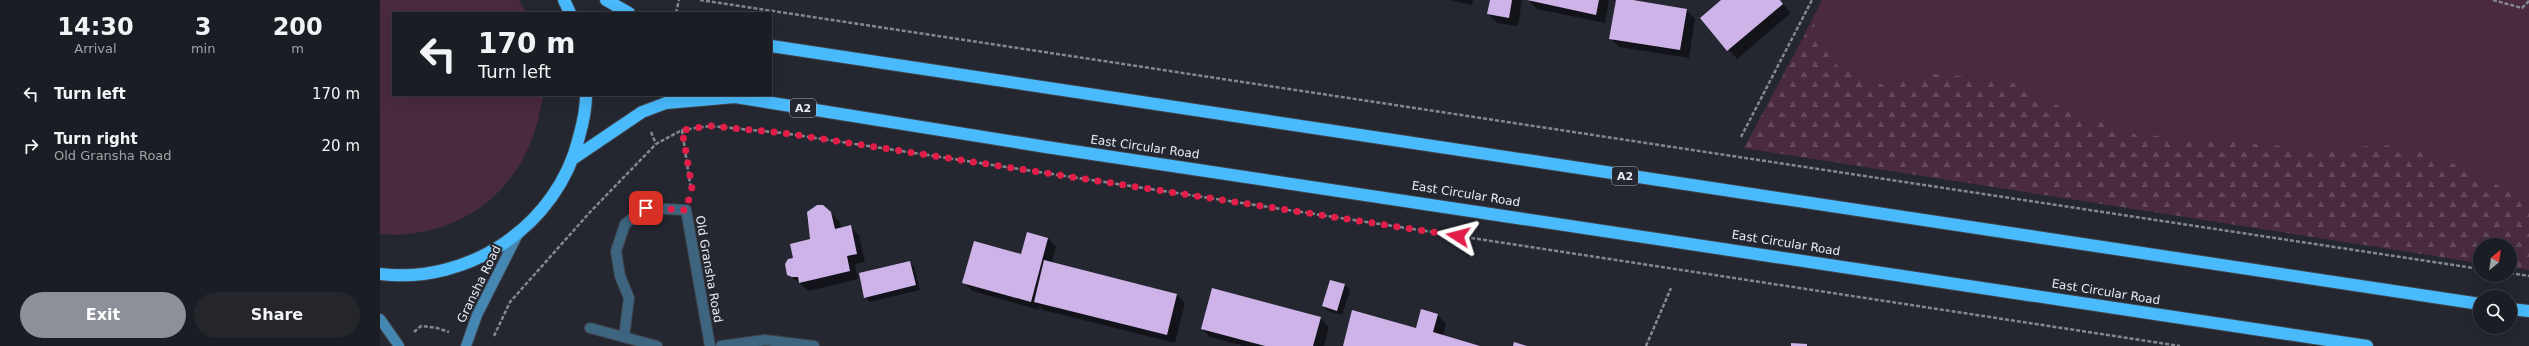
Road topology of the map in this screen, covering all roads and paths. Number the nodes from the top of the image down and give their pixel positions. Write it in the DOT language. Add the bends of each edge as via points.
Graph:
graph roads {
  1 [pos="564,0"];
  2 [pos="606,0"];
  3 [pos="679,0"];
  4 [pos="700,0"];
  5 [pos="1812,0"];
  6 [pos="2493,0"];
  7 [pos="2529,1"];
  8 [pos="570,12"];
  9 [pos="627,12"];
  10 [pos="676,12"];
  11 [pos="772,46"];
  12 [pos="586,96"];
  13 [pos="682,130"];
  14 [pos="1741,137"];
  15 [pos="574,158"];
  16 [pos="686,210"];
  17 [pos="518,234"];
  18 [pos="2473,268"];
  19 [pos="380,274"];
  20 [pos="2517,274"];
  21 [pos="2529,276"];
  22 [pos="1671,288"];
  23 [pos="2473,303"];
  24 [pos="2517,310"];
  25 [pos="2529,311"];
  26 [pos="380,319"];
  27 [pos="590,328"];
  28 [pos="624,337"];
  29 [pos="493,340"];
  30 [pos="467,342"];
  31 [pos="398,345"];
  32 [pos="657,346"];
  33 [pos="710,346"];
  34 [pos="721,346"];
  35 [pos="814,346"];
  36 [pos="1646,346"];
  37 [pos="2180,346"];
  38 [pos="2367,346"];
  1 -- 8 [label="highway"];
  2 -- 9 [label="highway"];
  3 -- 10 [label="path"];
  4 -- 18 [label="path"];
  5 -- 14 [label="path"];
  6 -- 7 [label="path" via="2522,8"];
  11 -- 23 [label="highway, A2"];
  12 -- 15 [label="highway, A2" via="586,107"];
  13 -- 16 [label="path" via="692,187"];
  13 -- 29 [label="path" via="656,144 571,234 510,302"];
  13 -- 37 [label="path" via="710,126 784,133"];
  15 -- 17 [label="highway, A2" via="551,200"];
  15 -- 38 [label="highway, East Circular Road / A2" via="642,112 666,103 735,97 1054,148"];
  16 -- 28 [label="street, Old Gransha Road" via="646,208 625,224 616,251 620,276 629,298"];
  16 -- 33 [label="street, Old Gransha Road"];
  17 -- 19 [label="highway, A2" via="465,265 406,277"];
  17 -- 30 [label="street, Gransha Road"];
  20 -- 21 [label="path"];
  22 -- 36 [label="path"];
  24 -- 25 [label="highway"];
  26 -- 31 [label="street"];
  27 -- 28 [label="street"];
  28 -- 32 [label="street"];
  30 -- 31 [label="path" via="437,328 421,326"];
  34 -- 35 [label="street" via="765,340"];
}
